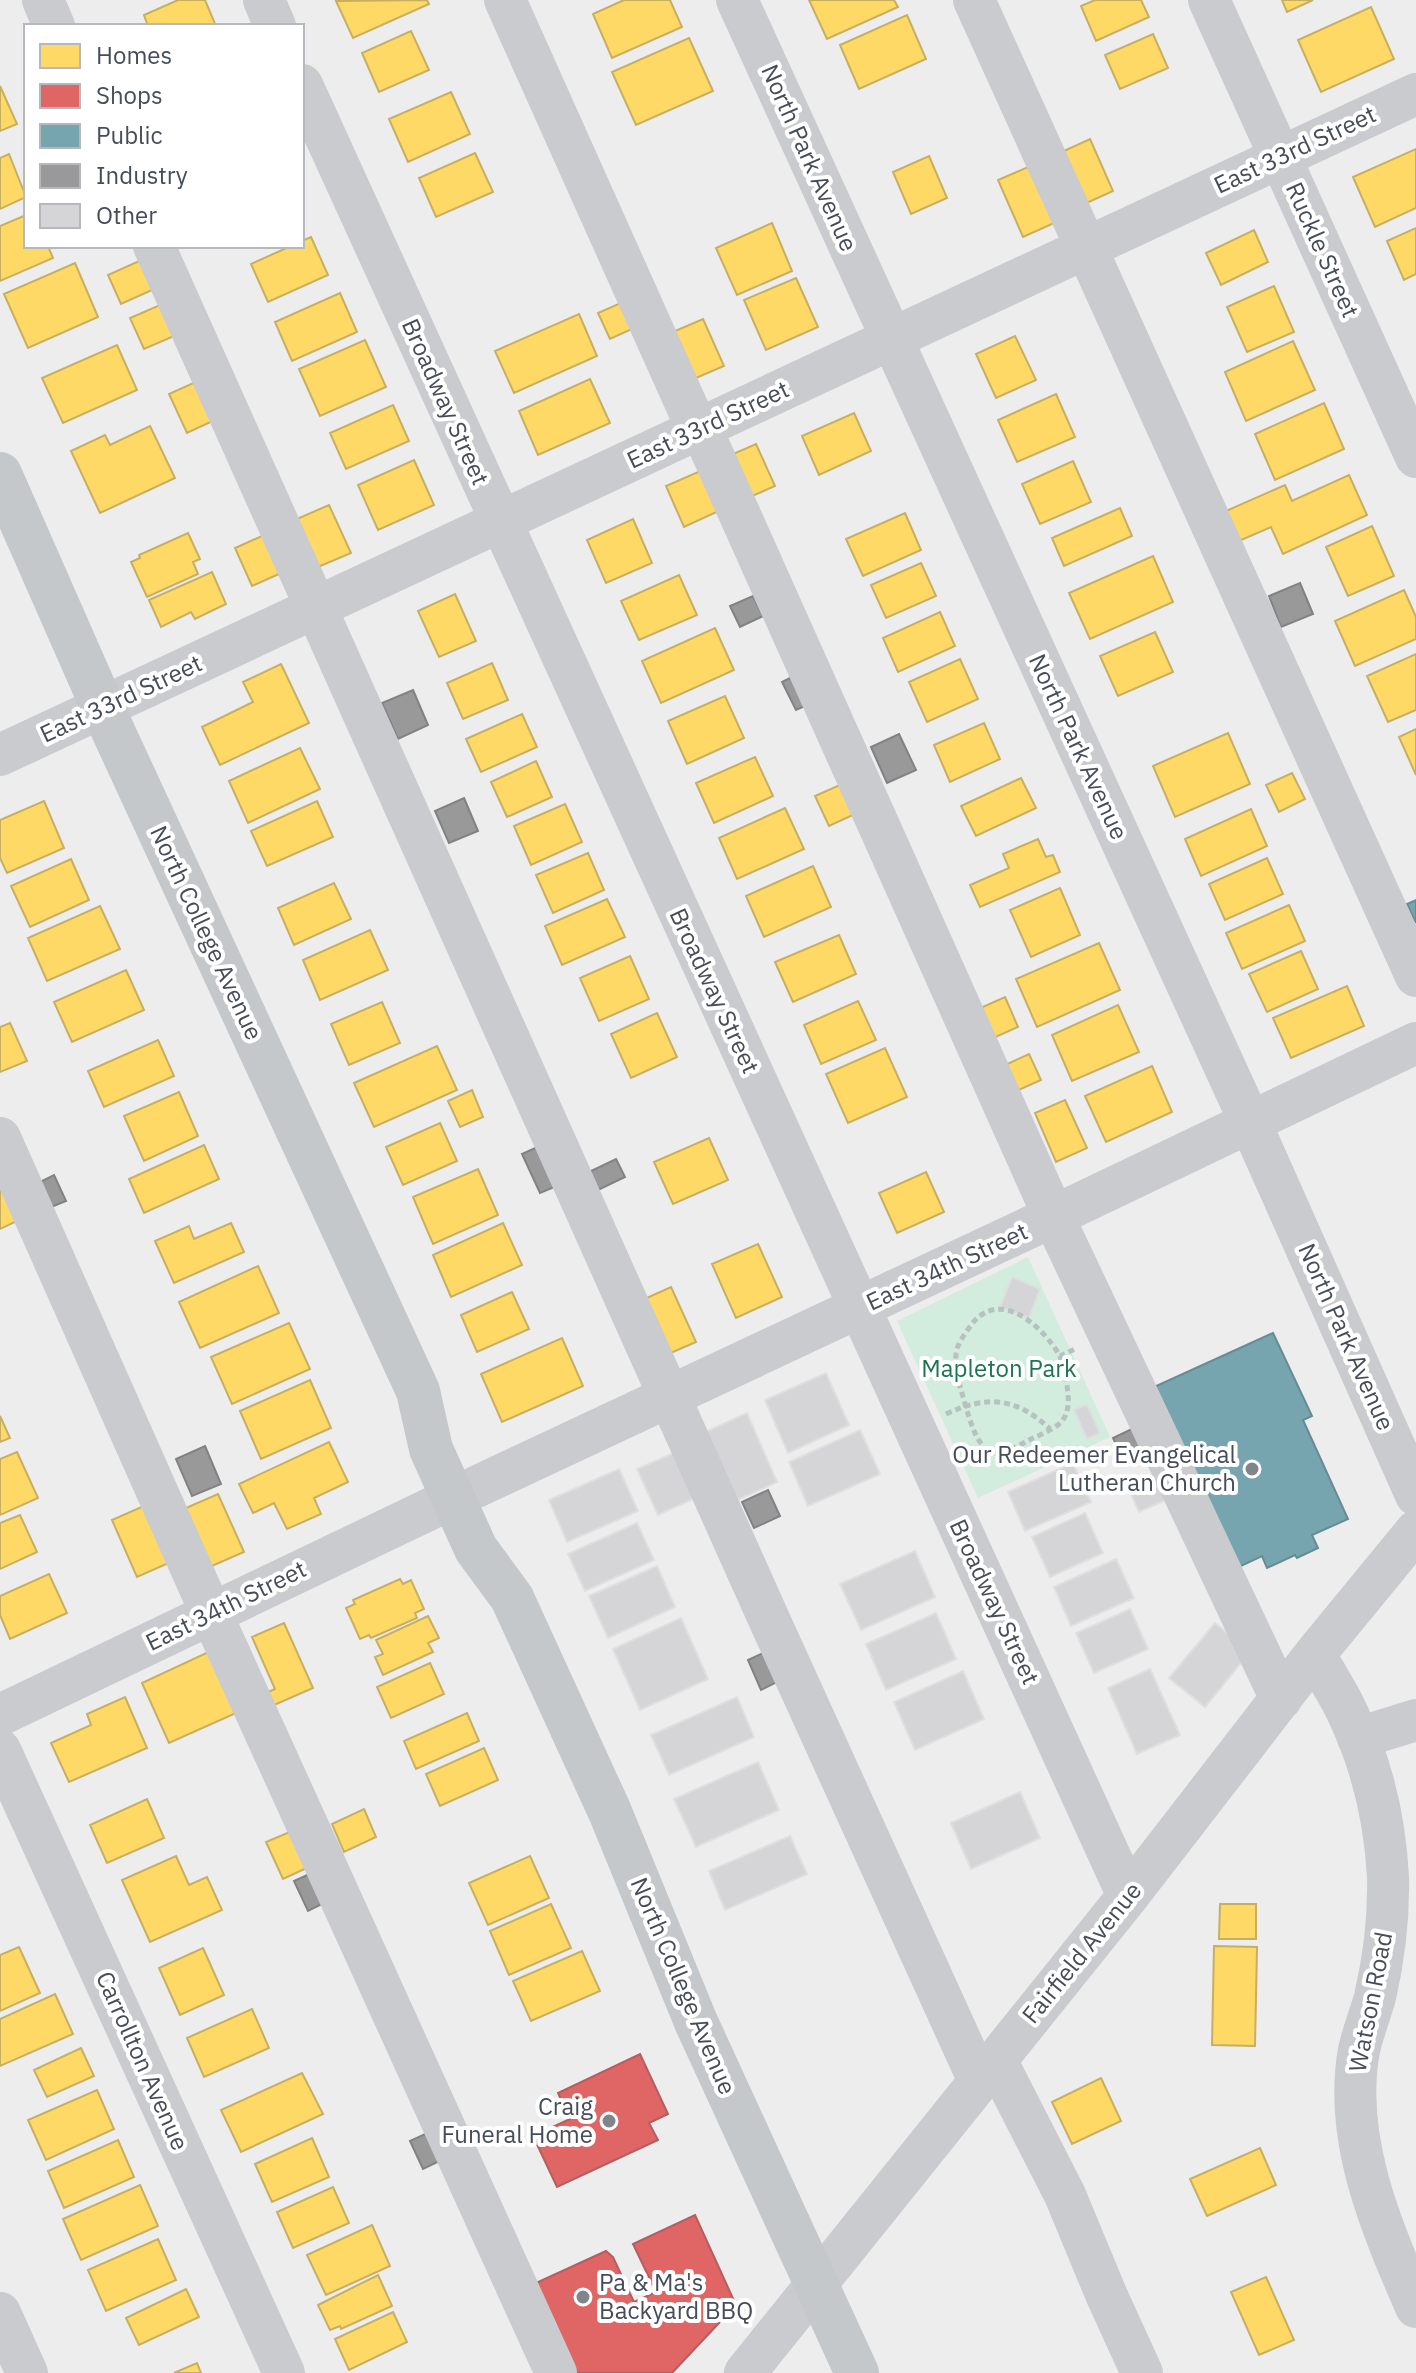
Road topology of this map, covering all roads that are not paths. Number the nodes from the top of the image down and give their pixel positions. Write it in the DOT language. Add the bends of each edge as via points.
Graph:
graph roads {
  1 [pos="43,0"];
  2 [pos="264,0"];
  3 [pos="505,0"];
  4 [pos="737,0"];
  5 [pos="974,0"];
  6 [pos="1209,0"];
  7 [pos="53,24"];
  8 [pos="274,24"];
  9 [pos="304,89"];
  10 [pos="1416,94"];
  11 [pos="1280,157"];
  12 [pos="155,248"];
  13 [pos="1086,248"];
  14 [pos="891,340"];
  15 [pos="701,428"];
  16 [pos="1416,457"];
  17 [pos="0,474"];
  18 [pos="499,521"];
  19 [pos="314,608"];
  20 [pos="102,707"];
  21 [pos="0,755"];
  22 [pos="1416,976"];
  23 [pos="1416,1043"];
  24 [pos="1250,1122"];
  25 [pos="0,1138"];
  26 [pos="1054,1216"];
  27 [pos="860,1308"];
  28 [pos="669,1398"];
  29 [pos="465,1492"];
  30 [pos="1416,1495"];
  31 [pos="1416,1531"];
  32 [pos="211,1613"];
  33 [pos="1315,1654"];
  34 [pos="1281,1699"];
  35 [pos="0,1715"];
  36 [pos="1416,1720"];
  37 [pos="1358,1738"];
  38 [pos="0,1750"];
  39 [pos="1128,1896"];
  40 [pos="988,2070"];
  41 [pos="815,2283"];
  42 [pos="1416,2307"];
  43 [pos="0,2313"];
  44 [pos="27,2373"];
  45 [pos="284,2373"];
  46 [pos="556,2373"];
  47 [pos="745,2373"];
  48 [pos="857,2373"];
  49 [pos="1142,2373"];
  1 -- 7 [label="street"];
  2 -- 8 [label="street"];
  3 -- 15 [label="street"];
  4 -- 14 [label="street, North Park Avenue"];
  5 -- 13 [label="street"];
  6 -- 11 [label="street, Ruckle Street"];
  9 -- 18 [label="street, Broadway Street"];
  10 -- 11 [label="street, East 33rd Street"];
  11 -- 13 [label="street, East 33rd Street"];
  11 -- 16 [label="street, Ruckle Street"];
  12 -- 19 [label="street"];
  13 -- 14 [label="street, East 33rd Street"];
  13 -- 22 [label="street"];
  14 -- 15 [label="street, East 33rd Street"];
  14 -- 24 [label="street, North Park Avenue"];
  15 -- 18 [label="street, East 33rd Street"];
  15 -- 26 [label="street"];
  17 -- 20 [label="main road, North College Avenue"];
  18 -- 19 [label="street, East 33rd Street"];
  18 -- 27 [label="street, Broadway Street"];
  19 -- 20 [label="street, East 33rd Street"];
  19 -- 28 [label="street"];
  20 -- 21 [label="street, East 33rd Street"];
  20 -- 29 [label="main road, North College Avenue" via="418,1391 431,1449"];
  23 -- 24 [label="street, East 34th Street"];
  24 -- 26 [label="street, East 34th Street"];
  24 -- 30 [label="street, North Park Avenue"];
  25 -- 32 [label="street"];
  26 -- 27 [label="street, East 34th Street"];
  26 -- 34 [label="street"];
  27 -- 28 [label="street, East 34th Street"];
  27 -- 39 [label="street, Broadway Street"];
  28 -- 29 [label="street, East 34th Street"];
  28 -- 40 [label="street"];
  29 -- 32 [label="street, East 34th Street"];
  29 -- 41 [label="main road, North College Avenue" via="476,1549 512,1598"];
  31 -- 33 [label="street, Fairfield Avenue"];
  32 -- 35 [label="street, East 34th Street"];
  32 -- 46 [label="street"];
  33 -- 34 [label="street, Fairfield Avenue"];
  33 -- 37 [label="street, Watson Road"];
  34 -- 39 [label="street, Fairfield Avenue"];
  36 -- 37 [label="street"];
  37 -- 42 [label="street, Watson Road" via="1380,1813 1388,1880 1385,1947 1355,2077 1357,2133 1378,2210"];
  38 -- 45 [label="street, Carrollton Avenue"];
  39 -- 40 [label="street, Fairfield Avenue"];
  40 -- 41 [label="street, Fairfield Avenue"];
  40 -- 49 [label="street" via="1065,2195"];
  41 -- 47 [label="street, Fairfield Avenue"];
  41 -- 48 [label="main road, North College Avenue"];
  43 -- 44 [label="street"];
}
